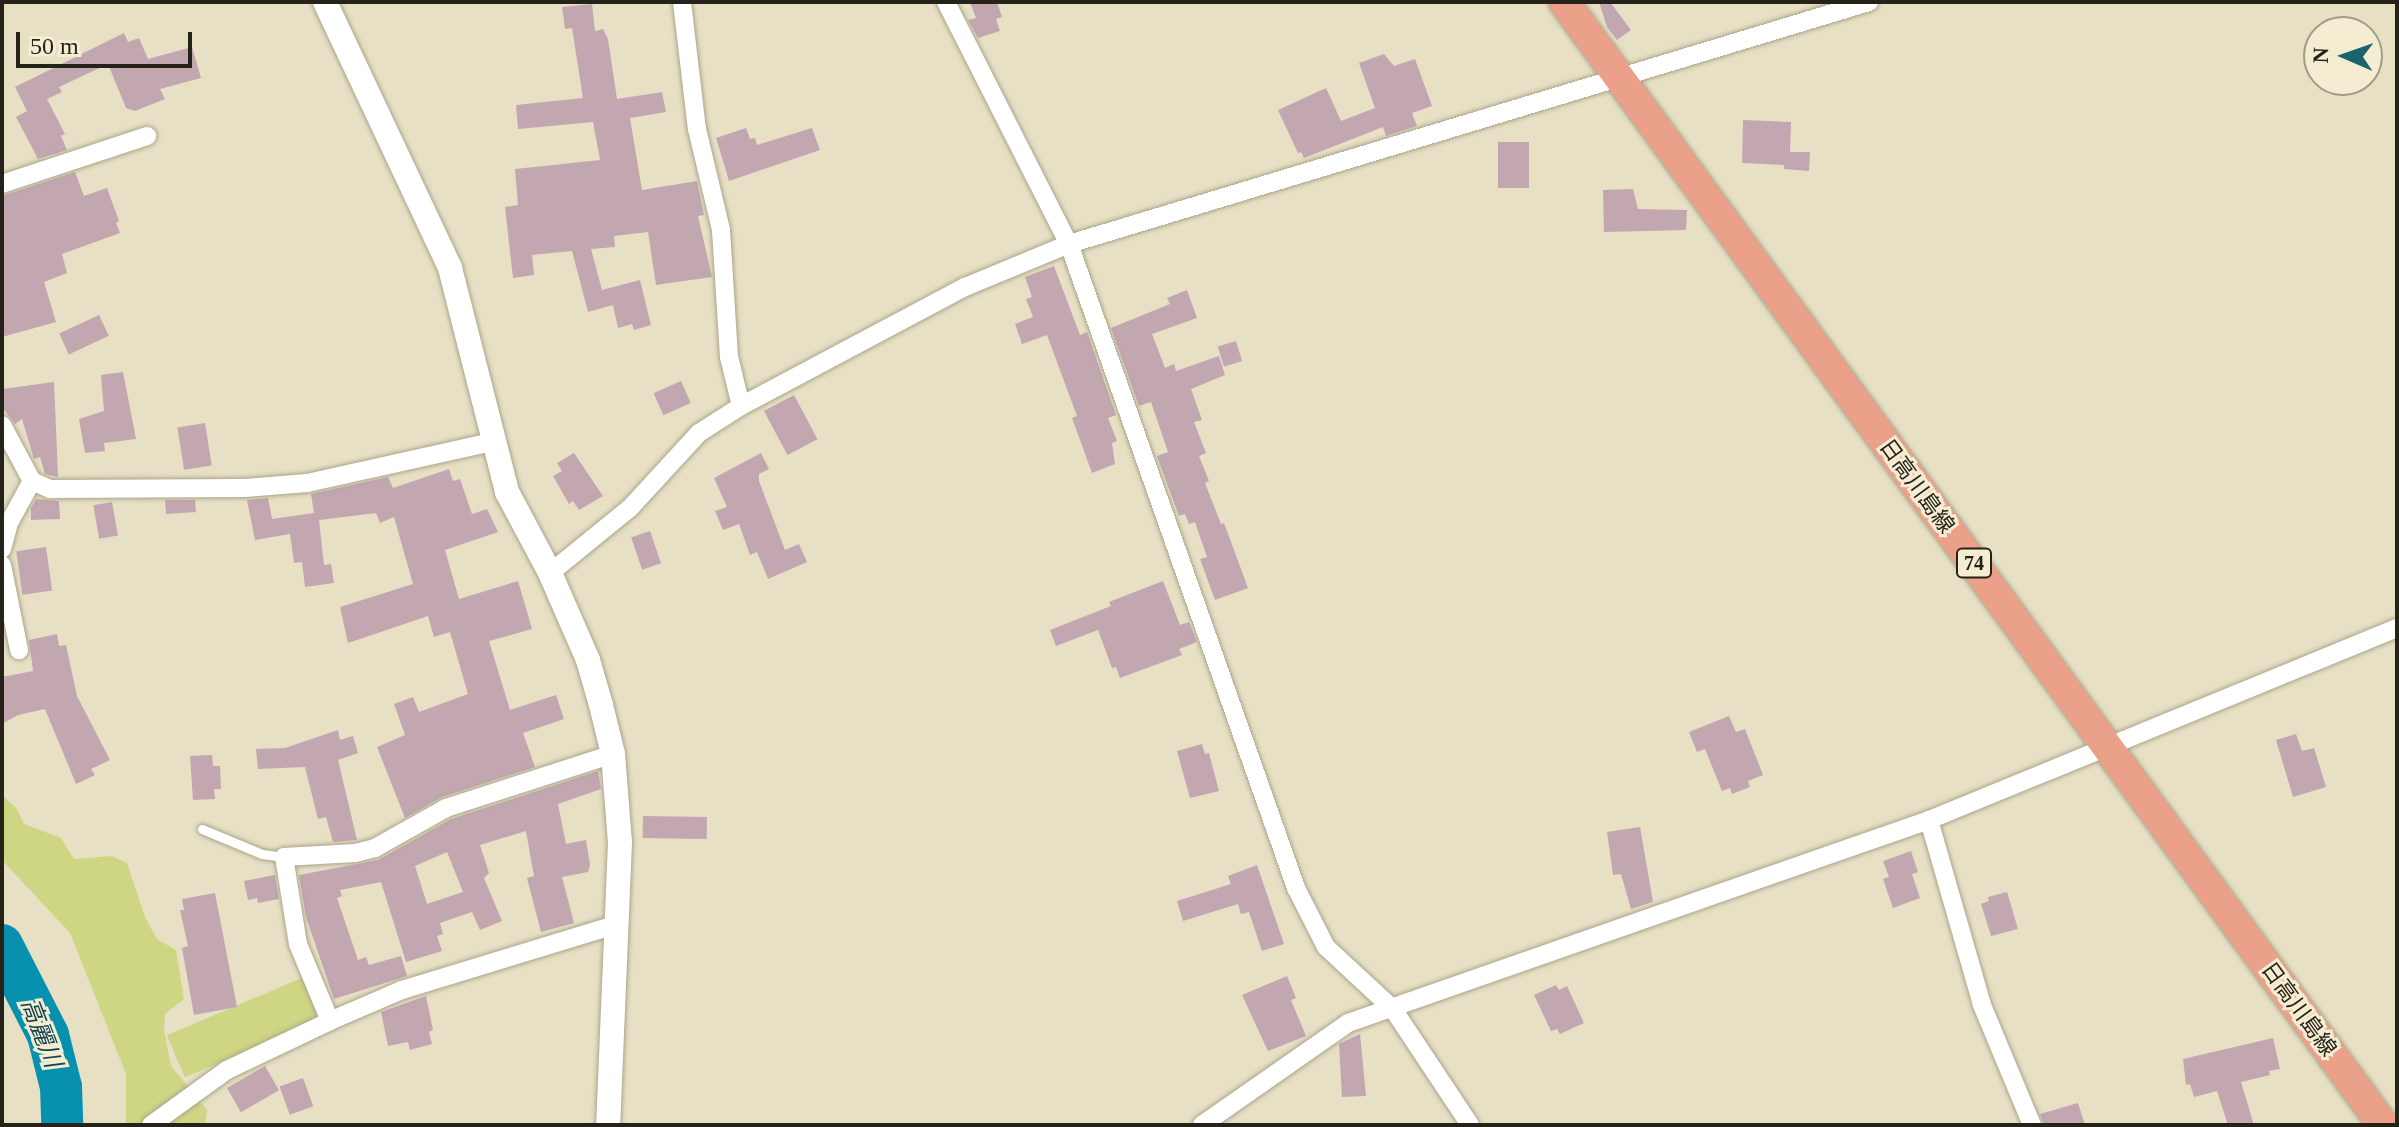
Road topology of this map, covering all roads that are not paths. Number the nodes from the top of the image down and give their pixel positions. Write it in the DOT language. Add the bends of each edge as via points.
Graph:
graph roads {
  1 [pos="325,2"];
  2 [pos="682,2"];
  3 [pos="946,2"];
  4 [pos="1564,2"];
  5 [pos="1869,2"];
  6 [pos="1620,78"];
  7 [pos="147,136"];
  8 [pos="2,184"];
  9 [pos="1069,244"];
  10 [pos="741,406"];
  11 [pos="2,425"];
  12 [pos="492,442"];
  13 [pos="32,481"];
  14 [pos="2,549"];
  15 [pos="2,565"];
  16 [pos="550,573"];
  17 [pos="2397,628"];
  18 [pos="19,650"];
  19 [pos="2109,747"];
  20 [pos="613,754"];
  21 [pos="1929,820"];
  22 [pos="202,829"];
  23 [pos="284,857"];
  24 [pos="618,924"];
  25 [pos="1393,1009"];
  26 [pos="330,1021"];
  27 [pos="151,1125"];
  28 [pos="608,1125"];
  29 [pos="1202,1125"];
  30 [pos="1470,1125"];
  31 [pos="2032,1125"];
  32 [pos="2383,1125"];
  1 -- 12 [label="street" via="450,268"];
  2 -- 10 [label="street" via="697,129 721,230 729,357"];
  3 -- 9 [label="street"];
  4 -- 6 [label="main road, 日高川島線 / 74"];
  5 -- 6 [label="street"];
  6 -- 9 [label="street"];
  6 -- 19 [label="main road, 日高川島線 / 74"];
  7 -- 8 [label="street"];
  9 -- 10 [label="street" via="965,287"];
  9 -- 25 [label="street" via="1296,888 1326,947"];
  10 -- 16 [label="street" via="699,433 630,508"];
  11 -- 13 [label="street"];
  12 -- 13 [label="street" via="307,483 50,489"];
  12 -- 16 [label="street" via="507,492"];
  13 -- 14 [label="street" via="9,523"];
  15 -- 18 [label="street"];
  16 -- 20 [label="street" via="588,660"];
  17 -- 19 [label="street"];
  19 -- 21 [label="street"];
  19 -- 32 [label="main road, 日高川島線 / 74"];
  20 -- 23 [label="street" via="446,808 375,848"];
  20 -- 24 [label="street" via="620,842"];
  21 -- 25 [label="street"];
  21 -- 31 [label="street" via="1982,1005"];
  22 -- 23 [label="lane" via="262,854"];
  23 -- 26 [label="street" via="298,944"];
  24 -- 26 [label="street" via="402,990"];
  24 -- 28 [label="street"];
  25 -- 29 [label="street" via="1348,1023"];
  25 -- 30 [label="street"];
  26 -- 27 [label="street" via="227,1070"];
}
